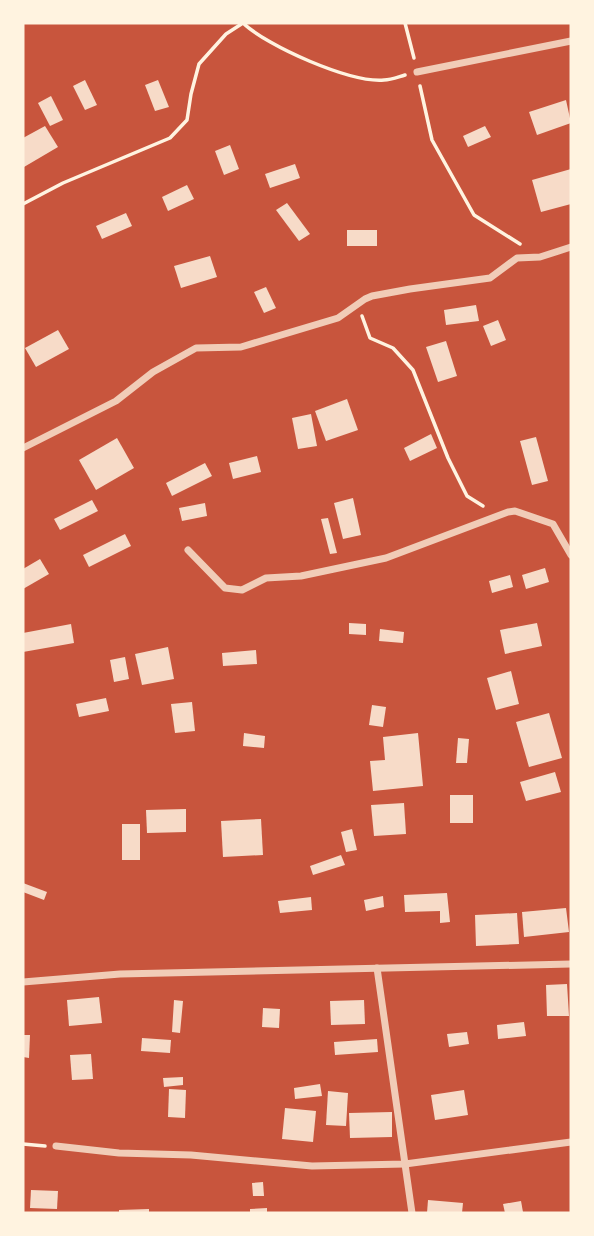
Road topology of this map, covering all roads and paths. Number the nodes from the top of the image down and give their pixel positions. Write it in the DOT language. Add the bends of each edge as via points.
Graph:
graph roads {
  1 [pos="405,23"];
  2 [pos="571,41"];
  3 [pos="417,72"];
  4 [pos="23,204"];
  5 [pos="571,247"];
  6 [pos="540,257"];
  7 [pos="358,304"];
  8 [pos="23,448"];
  9 [pos="508,512"];
  10 [pos="188,550"];
  11 [pos="571,555"];
  12 [pos="571,964"];
  13 [pos="377,968"];
  14 [pos="23,982"];
  15 [pos="571,1142"];
  16 [pos="23,1144"];
  17 [pos="56,1146"];
  18 [pos="405,1164"];
  19 [pos="412,1213"];
  1 -- 3 [label="path"];
  2 -- 3 [label="street"];
  3 -- 4 [label="path" via="384,80 357,78 303,58 243,23 226,34 199,64 187,120 170,138"];
  3 -- 6 [label="path" via="432,140 474,215"];
  5 -- 6 [label="street"];
  6 -- 7 [label="street" via="517,258 490,278 397,291"];
  7 -- 8 [label="street" via="338,318 241,347 188,350 116,401"];
  7 -- 9 [label="path" via="370,338 393,348 413,370 467,496 489,509"];
  9 -- 10 [label="street" via="386,558 301,576 266,578 242,590 225,588"];
  9 -- 11 [label="street" via="553,524"];
  12 -- 13 [label="street"];
  13 -- 14 [label="street" via="120,974"];
  13 -- 18 [label="street"];
  15 -- 18 [label="street"];
  16 -- 17 [label="path"];
  17 -- 18 [label="street" via="312,1166"];
  18 -- 19 [label="street"];
}
